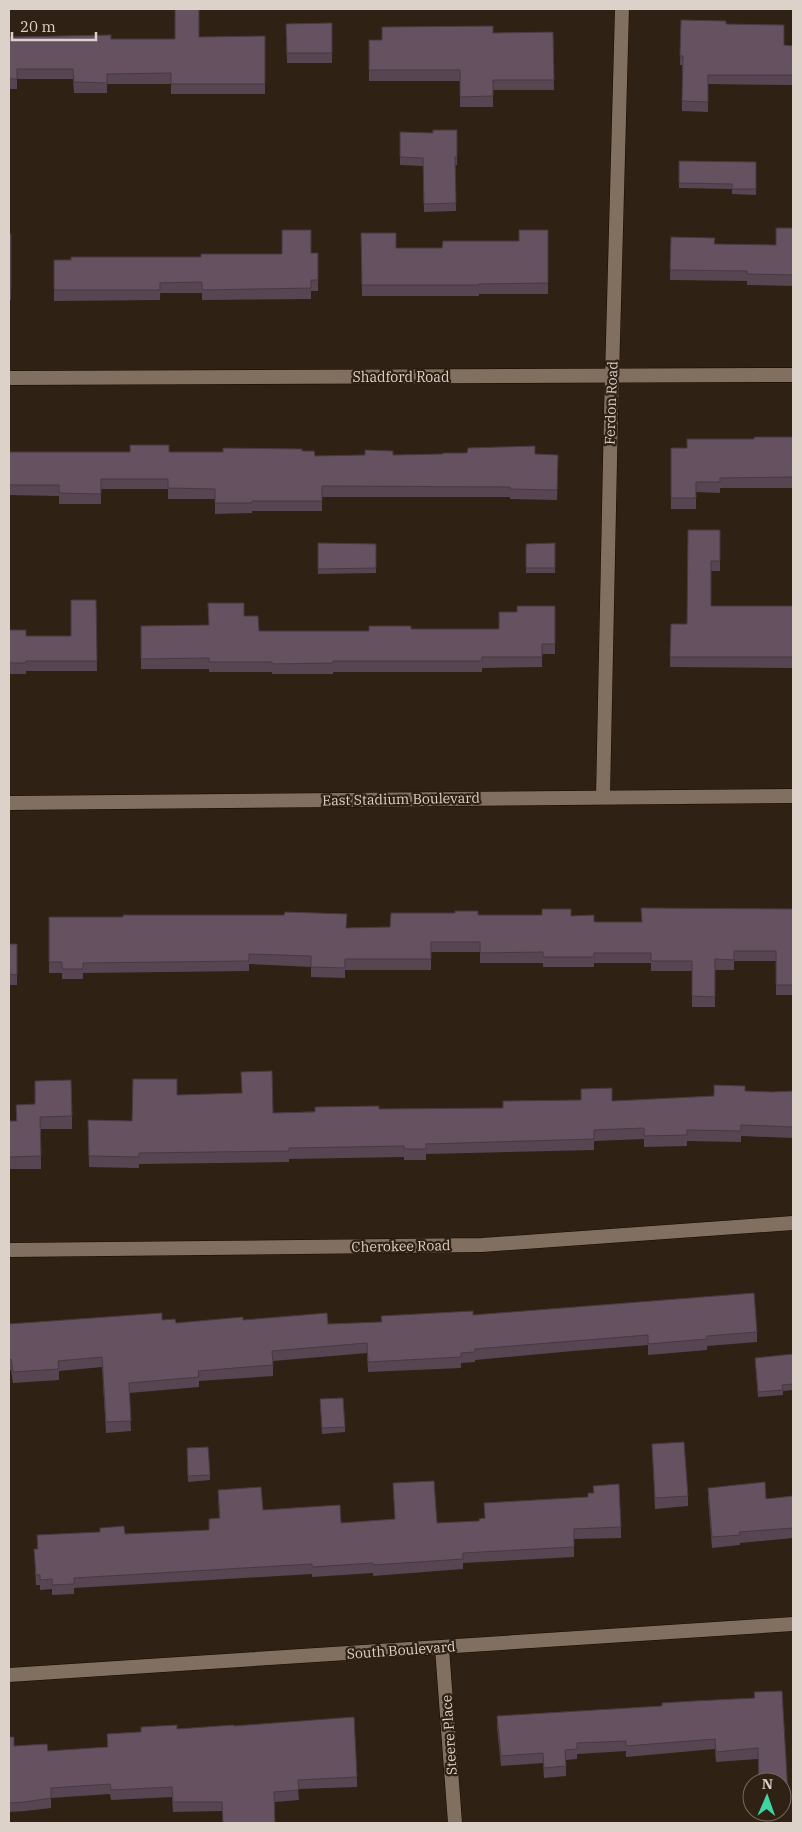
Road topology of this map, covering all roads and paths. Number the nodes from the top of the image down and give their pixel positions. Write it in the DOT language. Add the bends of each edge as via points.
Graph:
graph roads {
  1 [pos="622,9"];
  2 [pos="793,375"];
  3 [pos="612,376"];
  4 [pos="9,378"];
  5 [pos="793,796"];
  6 [pos="603,797"];
  7 [pos="9,803"];
  8 [pos="793,1223"];
  9 [pos="9,1250"];
  10 [pos="793,1624"];
  11 [pos="442,1648"];
  12 [pos="9,1675"];
  13 [pos="455,1823"];
  1 -- 3 [label="street, Ferdon Road"];
  2 -- 3 [label="street, Shadford Road"];
  3 -- 4 [label="street, Shadford Road"];
  3 -- 6 [label="street, Ferdon Road"];
  5 -- 6 [label="street, East Stadium Boulevard"];
  6 -- 7 [label="street, East Stadium Boulevard"];
  8 -- 9 [label="street, Cherokee Road" via="482,1245"];
  10 -- 11 [label="street, South Boulevard"];
  11 -- 12 [label="street, South Boulevard"];
  11 -- 13 [label="street, Steere Place"];
}
